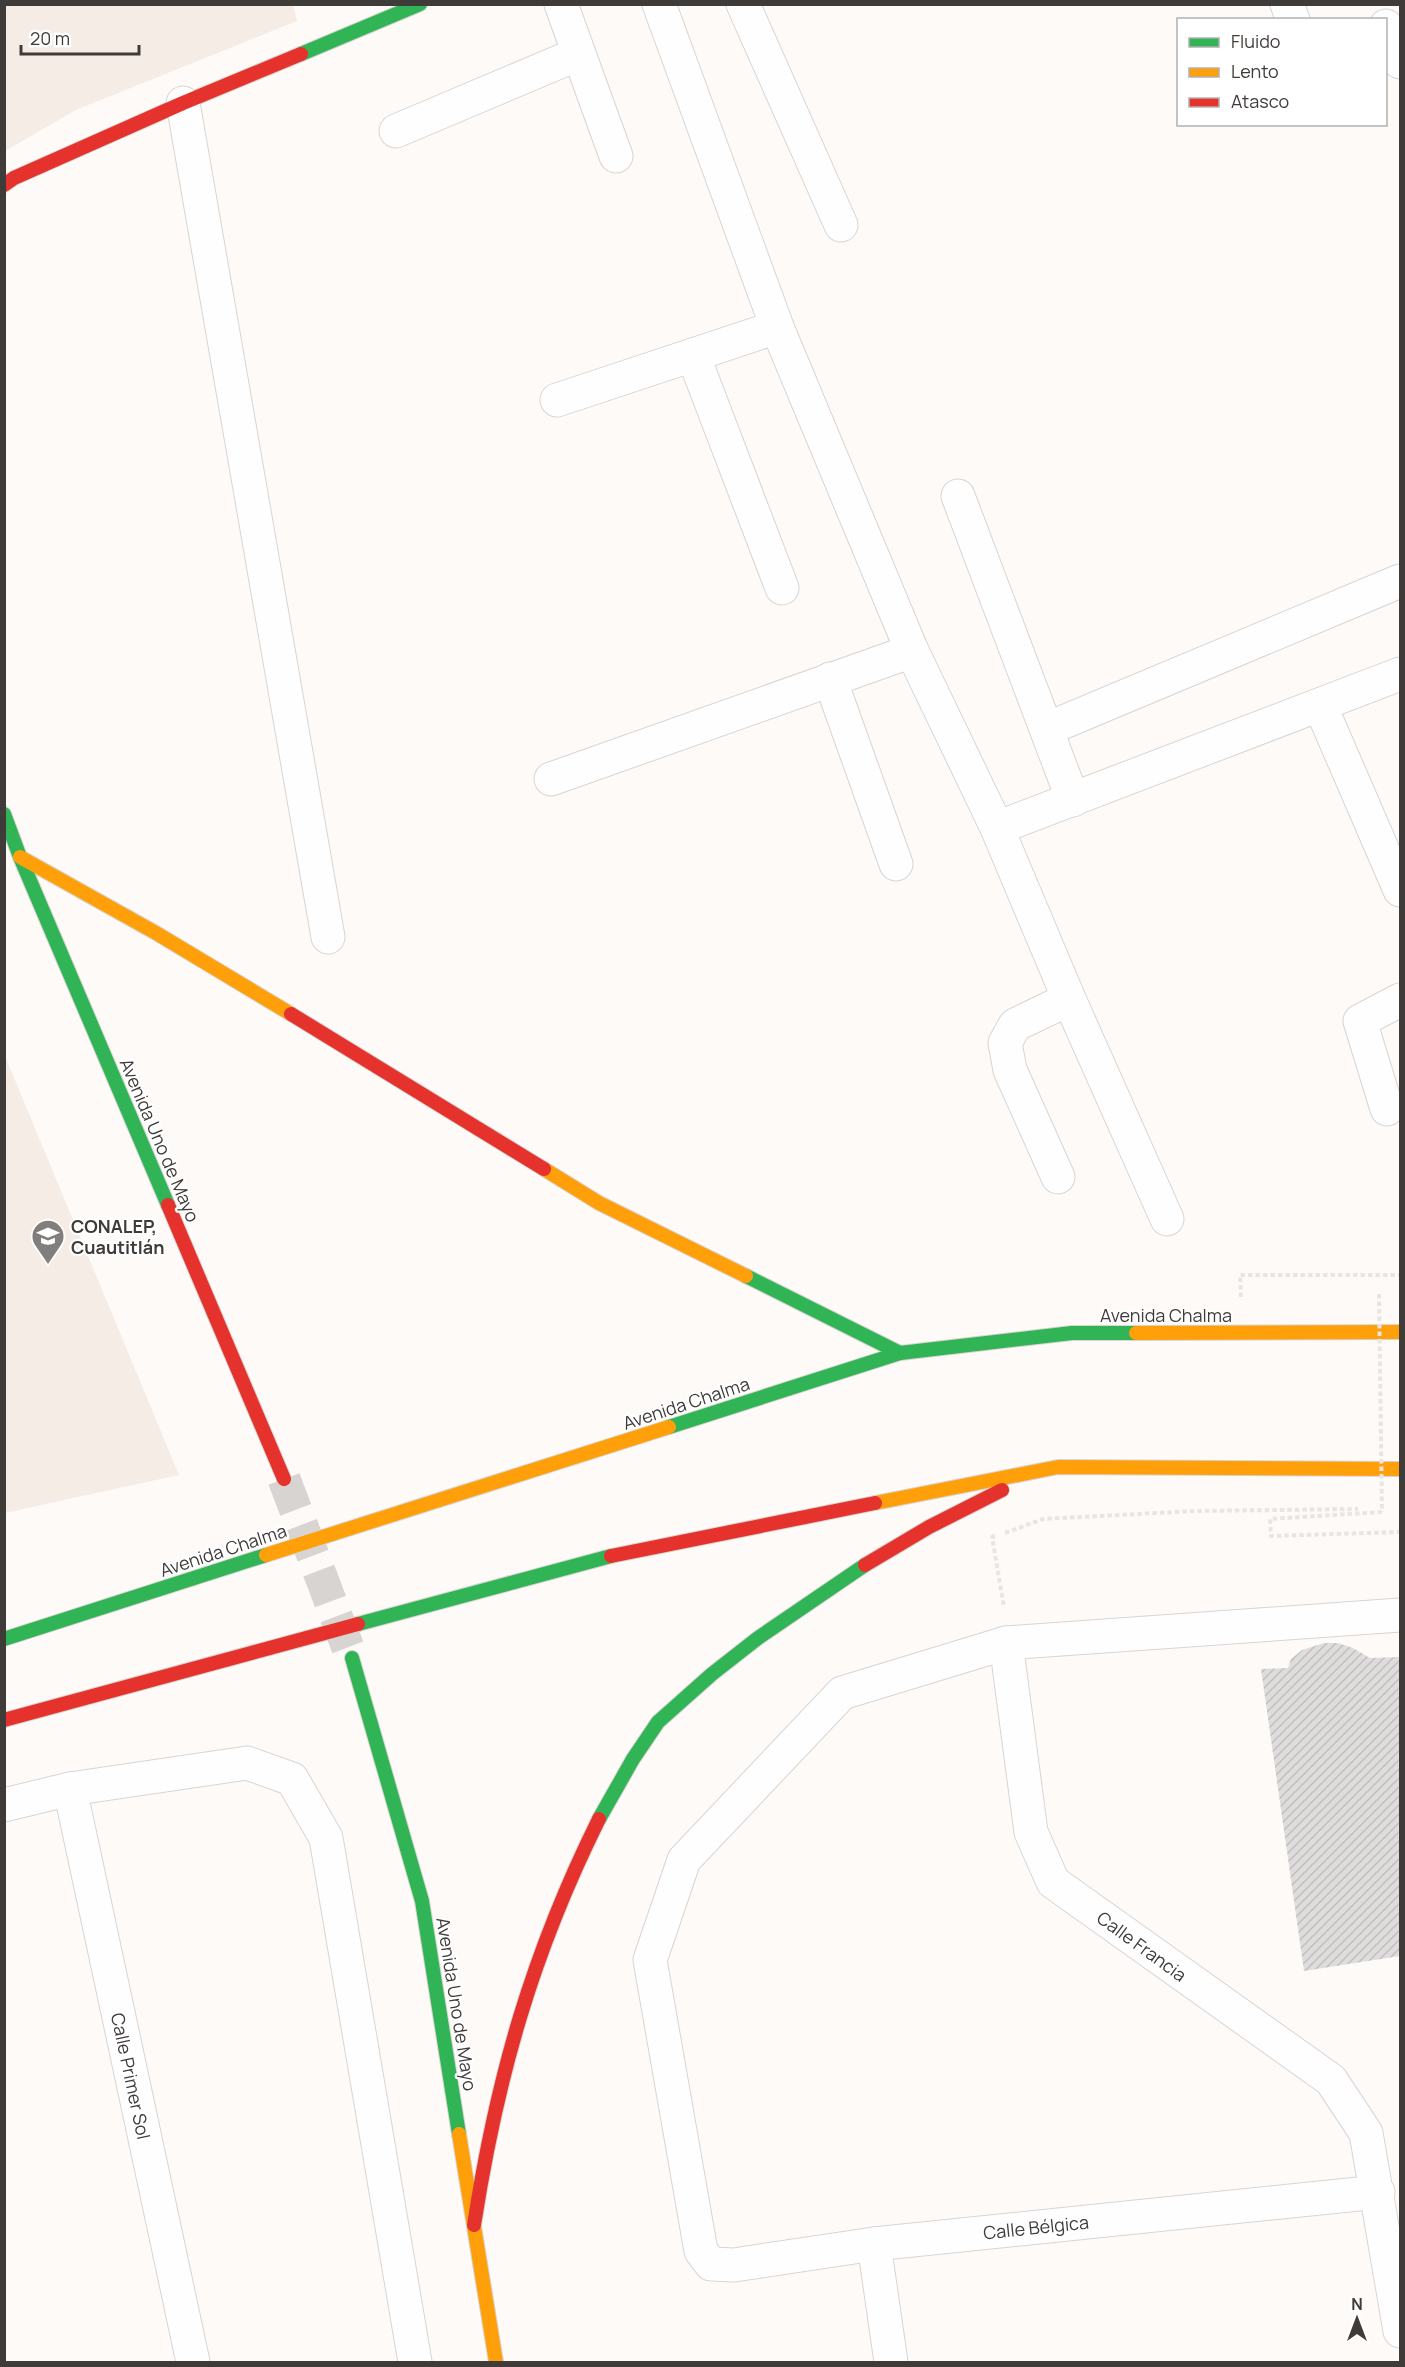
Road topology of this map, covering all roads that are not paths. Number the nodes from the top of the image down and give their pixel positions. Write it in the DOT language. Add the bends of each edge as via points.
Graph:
graph roads {
  1 [pos="420,4"];
  2 [pos="561,4"];
  3 [pos="659,4"];
  4 [pos="742,4"];
  5 [pos="1387,28"];
  6 [pos="578,54"];
  7 [pos="1401,62"];
  8 [pos="183,103"];
  9 [pos="396,131"];
  10 [pos="616,156"];
  11 [pos="4,185"];
  12 [pos="841,225"];
  13 [pos="777,327"];
  14 [pos="693,355"];
  15 [pos="557,400"];
  16 [pos="958,496"];
  17 [pos="1401,581"];
  18 [pos="782,588"];
  19 [pos="912,651"];
  20 [pos="1401,674"];
  21 [pos="830,680"];
  22 [pos="1320,705"];
  23 [pos="1047,729"];
  24 [pos="550,779"];
  25 [pos="1073,800"];
  26 [pos="4,814"];
  27 [pos="998,828"];
  28 [pos="20,857"];
  29 [pos="896,864"];
  30 [pos="1401,890"];
  31 [pos="328,937"];
  32 [pos="1069,999"];
  33 [pos="1401,1000"];
  34 [pos="1387,1109"];
  35 [pos="1058,1178"];
  36 [pos="1167,1220"];
  37 [pos="1401,1332"];
  38 [pos="900,1353"];
  39 [pos="1058,1467"];
  40 [pos="1401,1469"];
  41 [pos="284,1479"];
  42 [pos="1401,1615"];
  43 [pos="4,1639"];
  44 [pos="1005,1643"];
  45 [pos="352,1658"];
  46 [pos="4,1720"];
  47 [pos="70,1789"];
  48 [pos="4,1805"];
  49 [pos="1378,2192"];
  50 [pos="474,2225"];
  51 [pos="874,2244"];
  52 [pos="1401,2331"];
  53 [pos="192,2362"];
  54 [pos="415,2362"];
  55 [pos="496,2362"];
  56 [pos="891,2362"];
  1 -- 8 [label="main road"];
  2 -- 6 [label="street"];
  3 -- 13 [label="street"];
  4 -- 12 [label="street"];
  5 -- 7 [label="street"];
  6 -- 9 [label="street"];
  6 -- 10 [label="street"];
  8 -- 11 [label="main road"];
  8 -- 31 [label="street"];
  13 -- 14 [label="street"];
  13 -- 19 [label="street"];
  14 -- 15 [label="street"];
  14 -- 18 [label="street"];
  16 -- 23 [label="street"];
  17 -- 23 [label="street"];
  19 -- 21 [label="street"];
  19 -- 27 [label="street"];
  20 -- 22 [label="street"];
  21 -- 24 [label="street"];
  21 -- 29 [label="street"];
  22 -- 25 [label="street"];
  22 -- 30 [label="street"];
  23 -- 25 [label="street"];
  25 -- 27 [label="street"];
  26 -- 28 [label="main road, Avenida Uno de Mayo"];
  27 -- 32 [label="street"];
  28 -- 38 [label="main road" via="156,933 599,1203"];
  28 -- 41 [label="main road, Avenida Uno de Mayo"];
  32 -- 35 [label="street" via="1016,1025 1005,1043 1011,1070"];
  32 -- 36 [label="street"];
  33 -- 34 [label="street" via="1360,1021"];
  37 -- 38 [label="main road, Avenida Chalma" via="1072,1333"];
  38 -- 43 [label="main road, Avenida Chalma"];
  39 -- 40 [label="main road"];
  39 -- 46 [label="main road" via="599,1558"];
  39 -- 50 [label="main road" via="949,1515 828,1587 759,1636 654,1726 588,1840 536,1959 497,2090"];
  42 -- 44 [label="street"];
  44 -- 49 [label="street, Calle Francia" via="1031,1832 1053,1882 1331,2080 1366,2133"];
  44 -- 51 [label="street, Calle Bélgica" via="842,1693 684,1860 650,1960 701,2251 711,2264 735,2265"];
  45 -- 50 [label="main road, Avenida Uno de Mayo" via="422,1901"];
  47 -- 48 [label="street"];
  47 -- 53 [label="street, Calle Primer Sol"];
  47 -- 54 [label="street" via="247,1764 292,1779 326,1838"];
  49 -- 51 [label="street, Calle Bélgica"];
  49 -- 52 [label="street, Calle Francia"];
  50 -- 55 [label="main road, Avenida Uno de Mayo"];
  51 -- 56 [label="street"];
}
